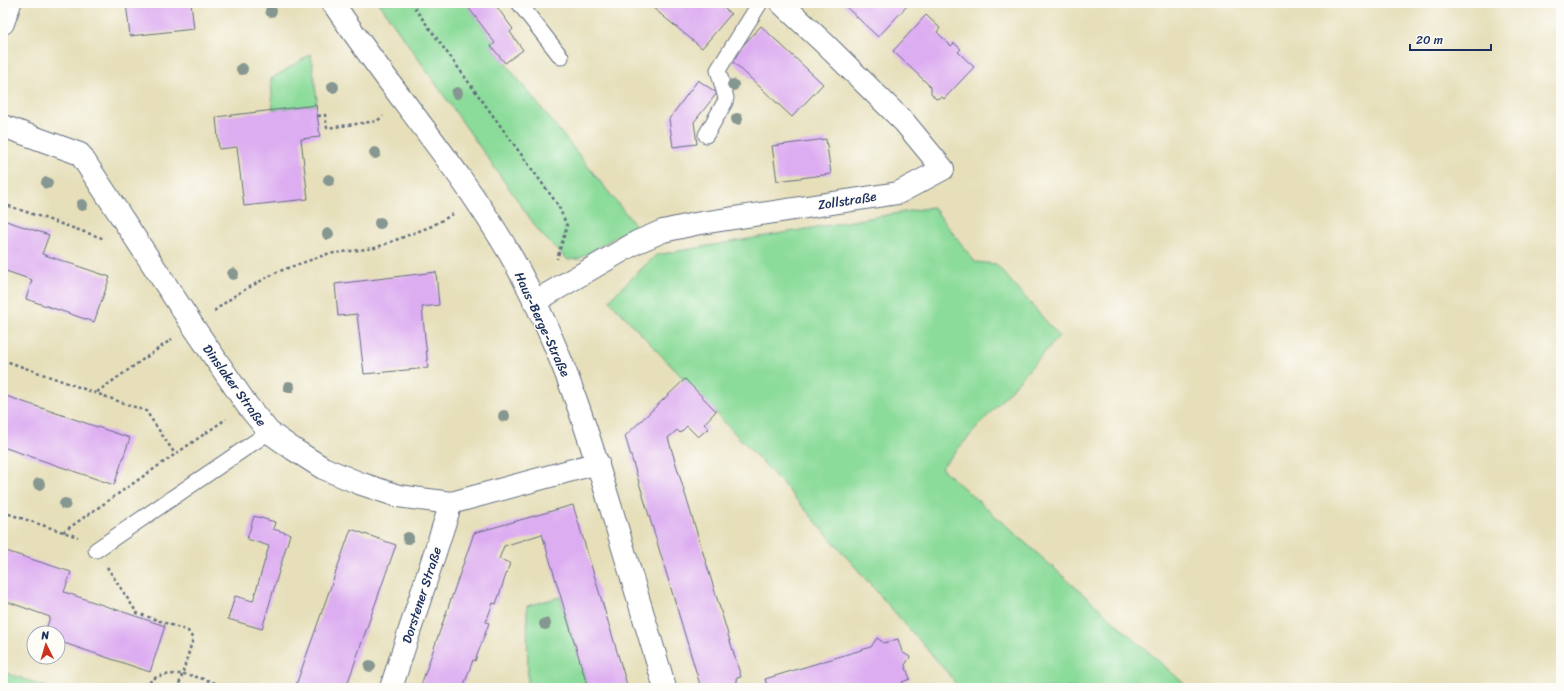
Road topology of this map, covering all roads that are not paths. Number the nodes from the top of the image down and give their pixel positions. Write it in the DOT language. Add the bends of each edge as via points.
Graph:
graph roads {
  1 [pos="10,3"];
  2 [pos="333,3"];
  3 [pos="519,3"];
  4 [pos="760,3"];
  5 [pos="781,3"];
  6 [pos="3,23"];
  7 [pos="561,57"];
  8 [pos="3,126"];
  9 [pos="706,136"];
  10 [pos="534,302"];
  11 [pos="269,432"];
  12 [pos="598,464"];
  13 [pos="451,503"];
  14 [pos="96,550"];
  15 [pos="391,688"];
  16 [pos="665,688"];
  1 -- 6 [label="street"];
  2 -- 10 [label="street, Haus-Berge-Straße" via="476,201 511,256"];
  3 -- 7 [label="lane"];
  4 -- 9 [label="lane" via="718,70 726,98"];
  5 -- 10 [label="street, Zollstraße" via="905,124 943,169 898,192 663,231 637,242"];
  8 -- 11 [label="street, Dinslaker Straße" via="80,154 193,326 247,405"];
  10 -- 12 [label="street, Haus-Berge-Straße" via="568,378"];
  11 -- 13 [label="street, Dinslaker Straße" via="323,468 398,496"];
  11 -- 14 [label="lane"];
  12 -- 13 [label="street, Dinslaker Straße"];
  12 -- 16 [label="street, Haus-Berge-Straße"];
  13 -- 15 [label="street, Dorstener Straße"];
}
